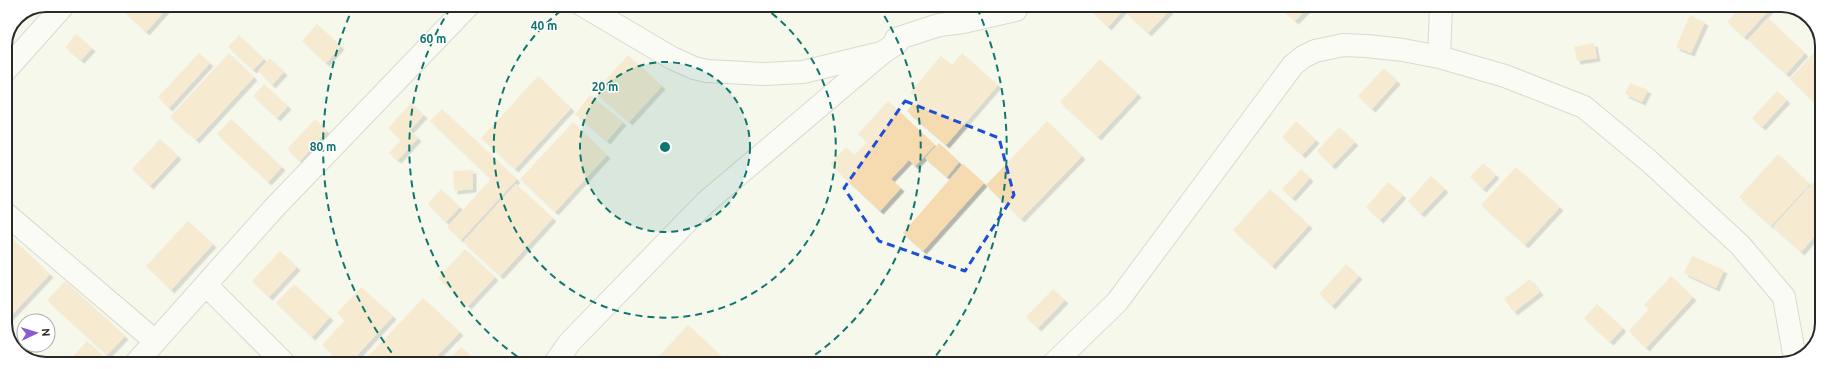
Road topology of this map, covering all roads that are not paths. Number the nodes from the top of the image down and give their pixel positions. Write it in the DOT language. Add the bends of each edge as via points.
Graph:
graph roads {
  1 [pos="58,12"];
  2 [pos="462,12"];
  3 [pos="594,12"];
  4 [pos="1007,12"];
  5 [pos="1441,12"];
  6 [pos="882,53"];
  7 [pos="1439,57"];
  8 [pos="12,63"];
  9 [pos="12,219"];
  10 [pos="206,285"];
  11 [pos="155,341"];
  12 [pos="1794,354"];
  13 [pos="141,357"];
  14 [pos="278,357"];
  15 [pos="560,357"];
  16 [pos="1060,357"];
  1 -- 8 [label="street"];
  2 -- 10 [label="street" via="274,208"];
  3 -- 6 [label="street" via="672,58 707,71 764,74 803,72"];
  4 -- 6 [label="street" via="916,32 896,40 897,43"];
  5 -- 7 [label="street"];
  6 -- 15 [label="street" via="705,203 570,342"];
  7 -- 12 [label="street" via="1505,76 1584,107 1649,161 1740,245 1784,297"];
  7 -- 16 [label="street" via="1403,50 1343,45 1315,51 1303,57 1293,65 1117,302"];
  9 -- 11 [label="street"];
  10 -- 11 [label="street"];
  10 -- 14 [label="street"];
  11 -- 13 [label="street"];
}
